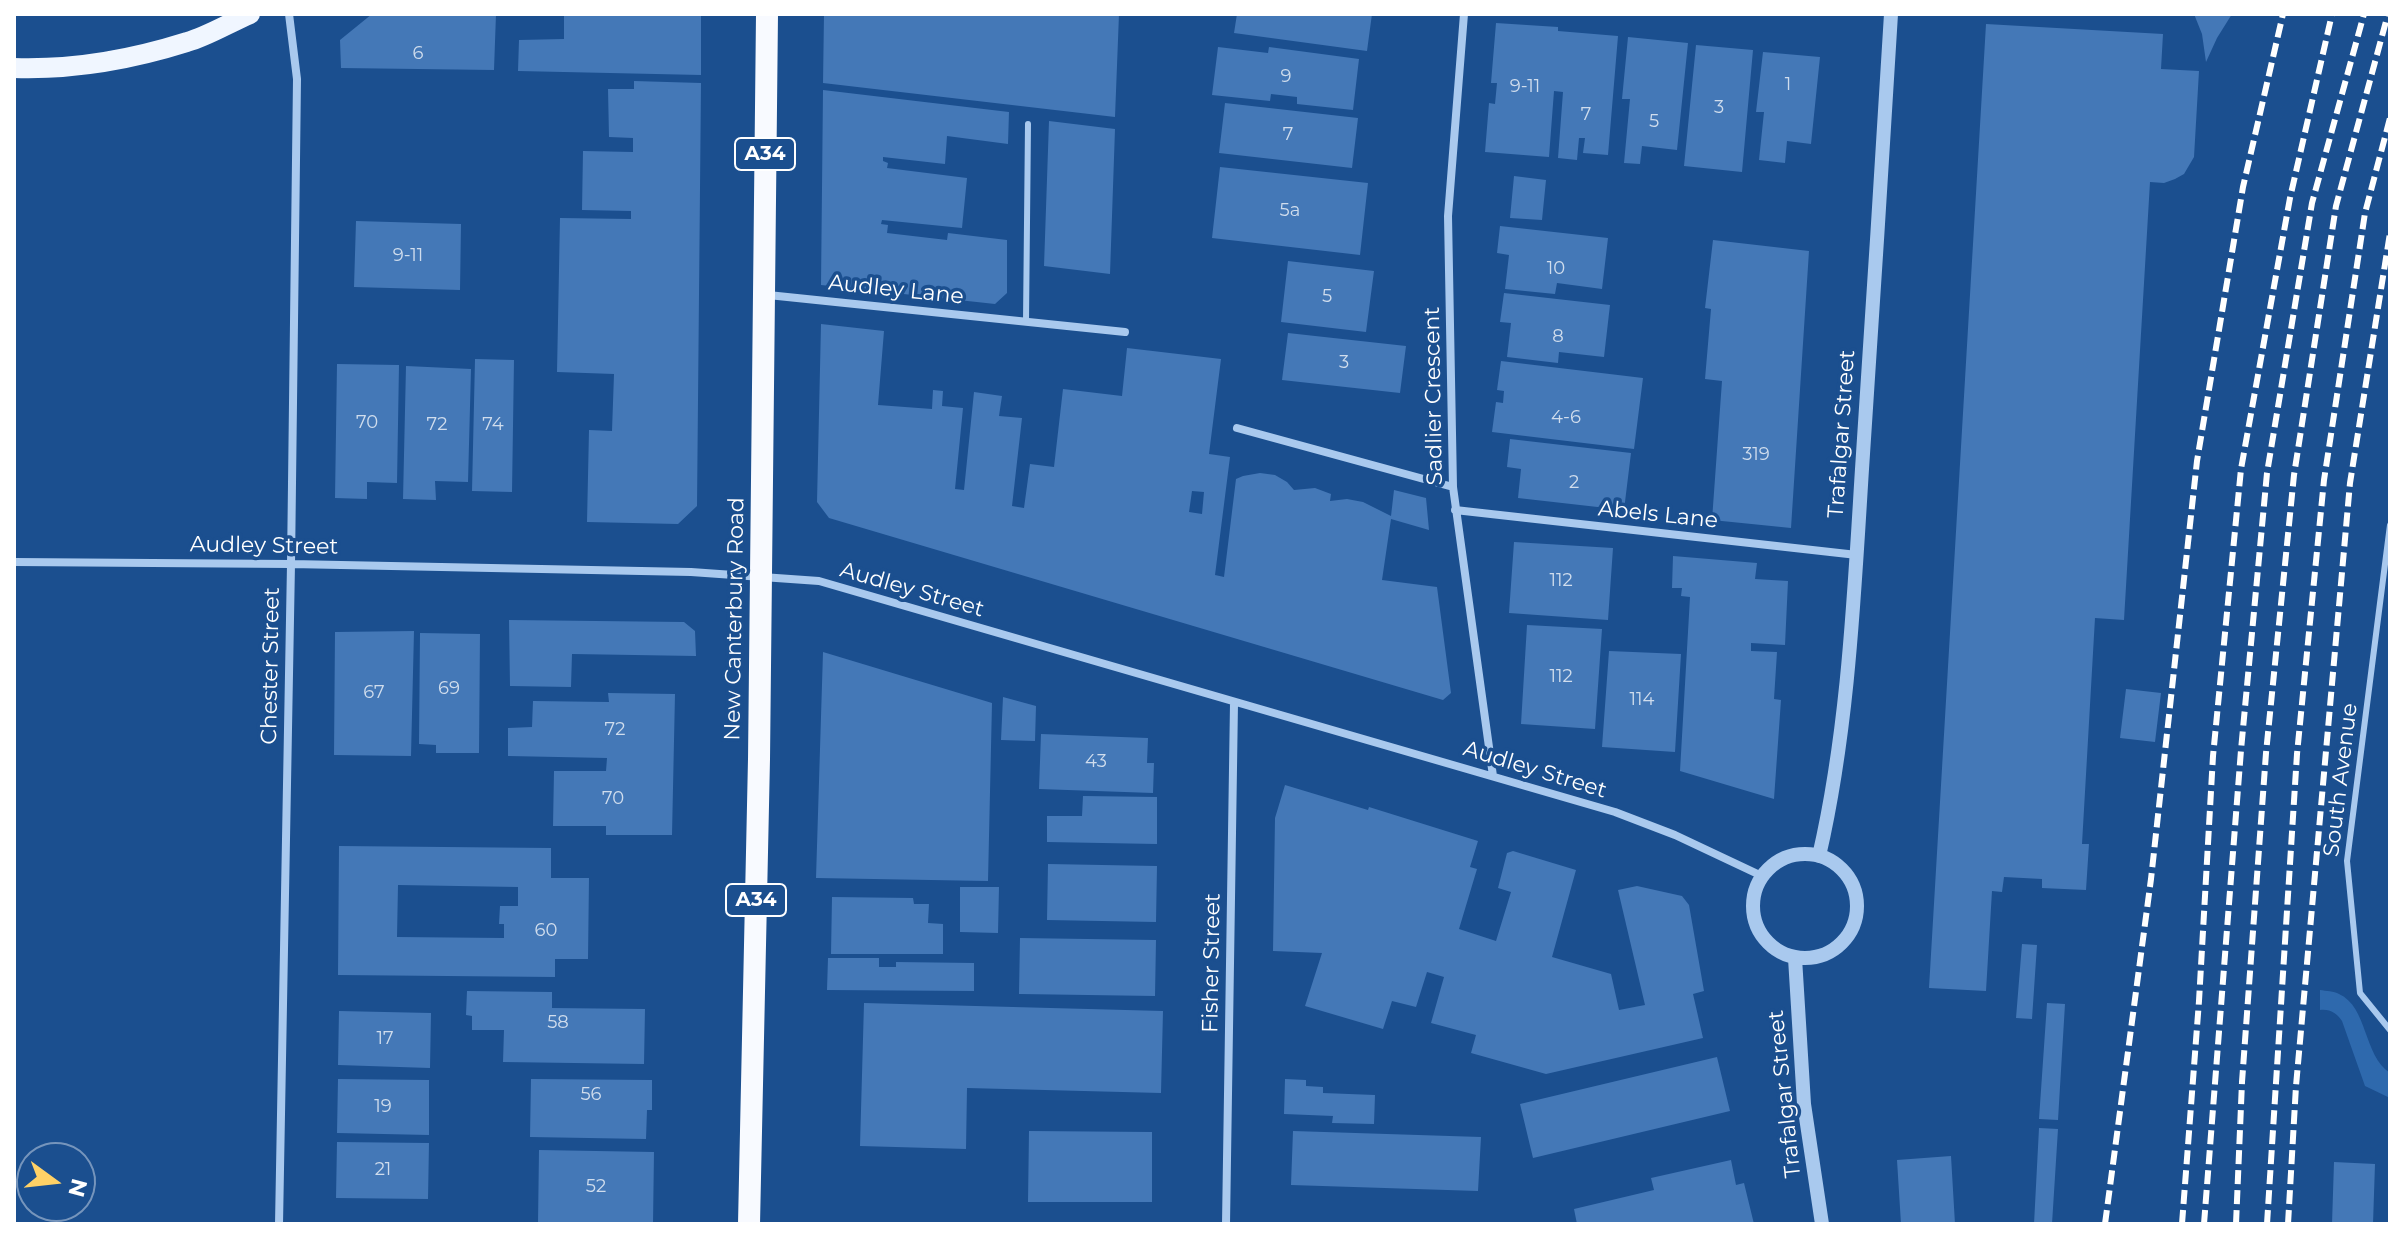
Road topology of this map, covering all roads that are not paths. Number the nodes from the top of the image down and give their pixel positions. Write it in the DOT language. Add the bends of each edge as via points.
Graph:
graph roads {
  1 [pos="250,14"];
  2 [pos="289,14"];
  3 [pos="767,14"];
  4 [pos="1464,14"];
  5 [pos="1891,14"];
  6 [pos="14,68"];
  7 [pos="1028,124"];
  8 [pos="764,295"];
  9 [pos="1026,321"];
  10 [pos="1125,332"];
  11 [pos="1237,428"];
  12 [pos="1453,487"];
  13 [pos="1455,510"];
  14 [pos="2390,525"];
  15 [pos="1857,555"];
  16 [pos="14,562"];
  17 [pos="291,564"];
  18 [pos="761,576"];
  19 [pos="1234,703"];
  20 [pos="1493,776"];
  21 [pos="1819,856"];
  22 [pos="1762,876"];
  23 [pos="1795,958"];
  24 [pos="2390,1030"];
  25 [pos="279,1224"];
  26 [pos="749,1224"];
  27 [pos="1226,1224"];
  28 [pos="1822,1224"];
  1 -- 6 [label="main road" via="189,42 91,66"];
  2 -- 17 [label="street, Chester Street" via="297,79"];
  3 -- 8 [label="highway, New Canterbury Road / A34"];
  4 -- 12 [label="street, Sadlier Crescent" via="1448,216"];
  5 -- 15 [label="street, Trafalgar Street"];
  7 -- 9 [label="lane"];
  8 -- 9 [label="street, Audley Lane"];
  8 -- 18 [label="highway, New Canterbury Road / A34"];
  9 -- 10 [label="street, Audley Lane"];
  11 -- 12 [label="street"];
  12 -- 13 [label="street, Sadlier Crescent"];
  13 -- 15 [label="street, Abels Lane"];
  13 -- 20 [label="street, Sadlier Crescent"];
  14 -- 24 [label="lane, South Avenue" via="2347,861 2360,993"];
  15 -- 21 [label="street, Trafalgar Street" via="1840,733"];
  16 -- 17 [label="street, Audley Street"];
  17 -- 18 [label="street, Audley Street"];
  17 -- 25 [label="street, Chester Street"];
  18 -- 19 [label="street, Audley Street" via="819,581"];
  18 -- 26 [label="highway, New Canterbury Road / A34"];
  19 -- 20 [label="street, Audley Street"];
  19 -- 27 [label="street, Fisher Street"];
  20 -- 22 [label="street, Audley Street" via="1615,812"];
  21 -- 22 [label="street" via="1788,857"];
  21 -- 23 [label="street" via="1846,873 1857,918 1840,946 1811,959"];
  22 -- 23 [label="street" via="1755,890 1754,919 1769,945"];
  23 -- 28 [label="street, Trafalgar Street" via="1804,1104"];
}
